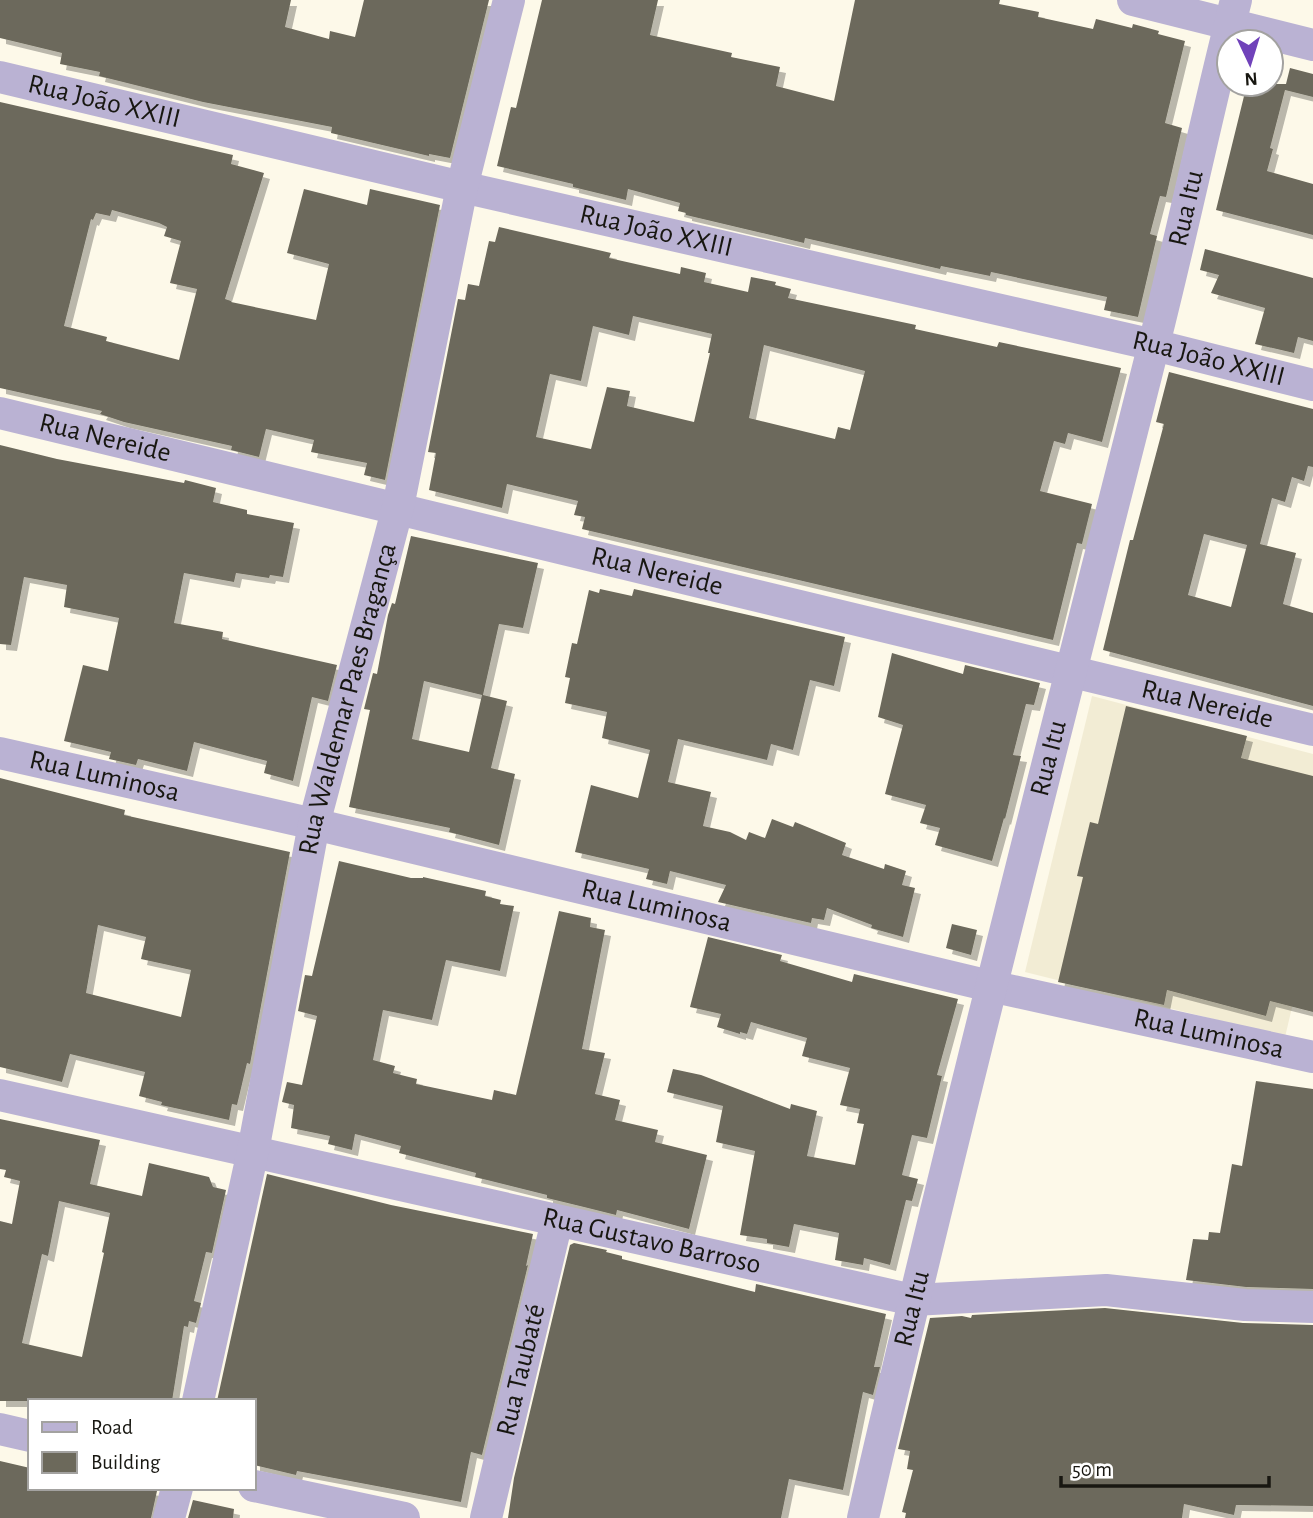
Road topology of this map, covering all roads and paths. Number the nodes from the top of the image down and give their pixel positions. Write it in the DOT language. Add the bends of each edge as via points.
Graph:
graph roads {
  1 [pos="509,0"];
  2 [pos="1133,0"];
  3 [pos="1233,12"];
  4 [pos="1313,45"];
  5 [pos="0,77"];
  6 [pos="462,187"];
  7 [pos="1154,345"];
  8 [pos="1313,385"];
  9 [pos="0,413"];
  10 [pos="398,507"];
  11 [pos="1071,671"];
  12 [pos="1313,730"];
  13 [pos="0,753"];
  14 [pos="314,824"];
  15 [pos="990,986"];
  16 [pos="1313,1057"];
  17 [pos="0,1095"];
  18 [pos="253,1151"];
  19 [pos="557,1221"];
  20 [pos="913,1300"];
  21 [pos="1313,1307"];
  22 [pos="198,1399"];
  23 [pos="0,1429"];
  24 [pos="28,1436"];
  25 [pos="256,1486"];
  26 [pos="176,1490"];
  27 [pos="169,1518"];
  28 [pos="404,1518"];
  29 [pos="486,1518"];
  30 [pos="863,1518"];
  1 -- 6 [label="street, Rua Waldemar Paes Bragança"];
  2 -- 3 [label="street"];
  3 -- 4 [label="street"];
  3 -- 7 [label="street, Rua Itu"];
  5 -- 6 [label="street, Rua João XXIII"];
  6 -- 7 [label="street, Rua João XXIII"];
  6 -- 10 [label="street, Rua Waldemar Paes Bragança"];
  7 -- 8 [label="street, Rua João XXIII"];
  7 -- 11 [label="street, Rua Itu"];
  9 -- 10 [label="street, Rua Nereide"];
  10 -- 11 [label="street, Rua Nereide"];
  10 -- 14 [label="street, Rua Waldemar Paes Bragança"];
  11 -- 12 [label="street, Rua Nereide"];
  11 -- 15 [label="street, Rua Itu"];
  13 -- 14 [label="street, Rua Luminosa"];
  14 -- 15 [label="street, Rua Luminosa"];
  14 -- 18 [label="street, Rua Waldemar Paes Bragança"];
  15 -- 16 [label="street, Rua Luminosa"];
  15 -- 20 [label="street, Rua Itu"];
  17 -- 18 [label="street, Rua Gustavo Barroso"];
  18 -- 19 [label="street, Rua Gustavo Barroso"];
  18 -- 22 [label="street, Rua Waldemar Paes Bragança"];
  19 -- 20 [label="street, Rua Gustavo Barroso"];
  19 -- 29 [label="street, Rua Taubaté"];
  20 -- 21 [label="street, Rua Gustavo Barroso" via="1106,1290 1245,1305"];
  20 -- 30 [label="street, Rua Itu"];
  23 -- 24 [label="street"];
  25 -- 28 [label="street"];
  26 -- 27 [label="street"];
}
